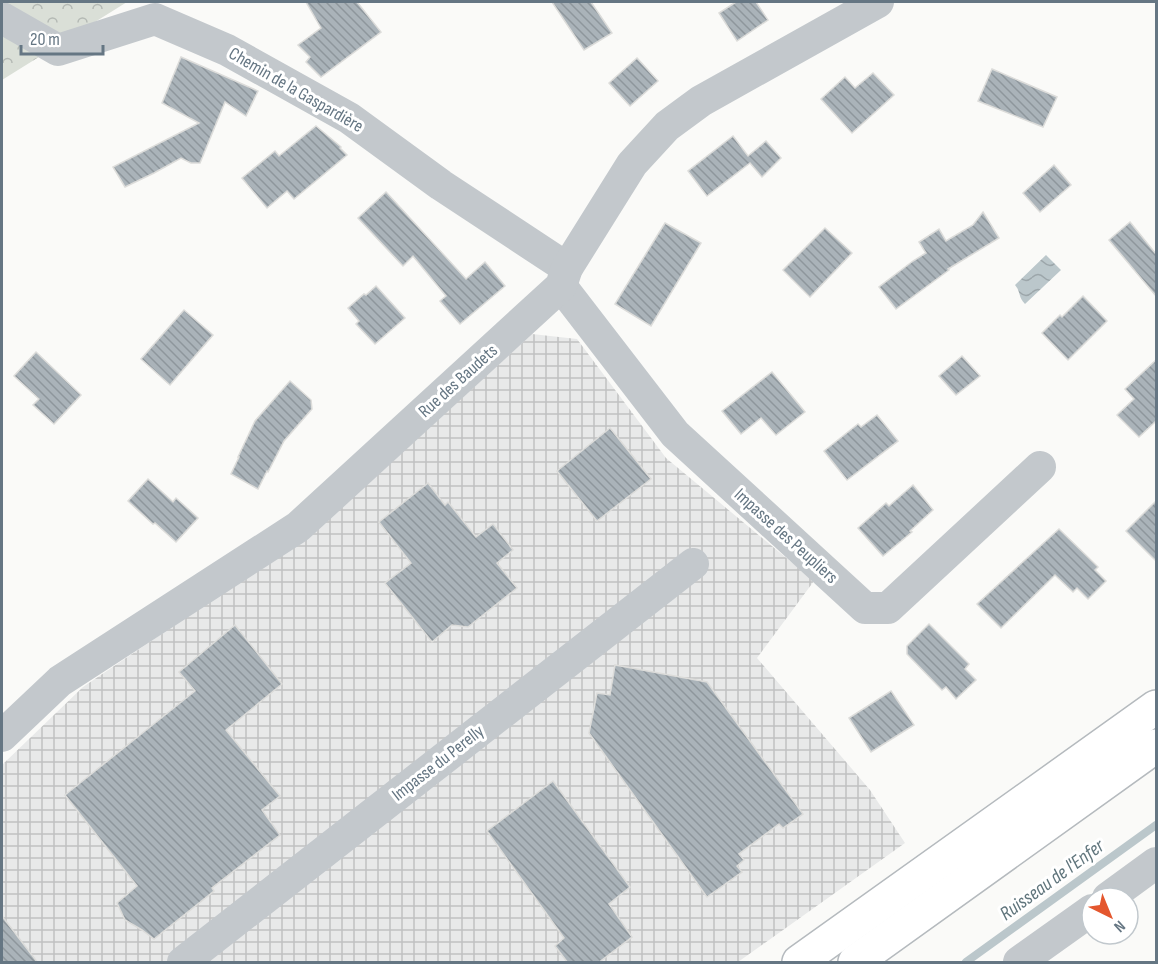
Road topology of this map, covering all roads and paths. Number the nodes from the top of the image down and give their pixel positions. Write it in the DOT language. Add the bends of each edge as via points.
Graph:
graph roads {
  1 [pos="878,2"];
  2 [pos="2,18"];
  3 [pos="564,277"];
  4 [pos="1040,467"];
  5 [pos="693,564"];
  6 [pos="1156,707"];
  7 [pos="2,735"];
  8 [pos="1156,746"];
  9 [pos="1156,863"];
  10 [pos="1124,886"];
  11 [pos="1080,919"];
  12 [pos="183,963"];
  13 [pos="799,963"];
  14 [pos="855,963"];
  15 [pos="1019,963"];
  1 -- 3 [label="street, Rue des Baudets" via="701,101 667,126 632,164"];
  2 -- 3 [label="street, Chemin de la Gaspardière" via="58,50 155,19 227,50 349,118"];
  3 -- 4 [label="street, Impasse des Peupliers" via="675,434 865,608 888,608"];
  3 -- 7 [label="street, Rue des Baudets" via="298,527 60,681"];
  5 -- 12 [label="street, Impasse du Perelly"];
  6 -- 13 [label="main road"];
  8 -- 14 [label="main road"];
  9 -- 10 [label="street"];
  11 -- 15 [label="street"];
}
